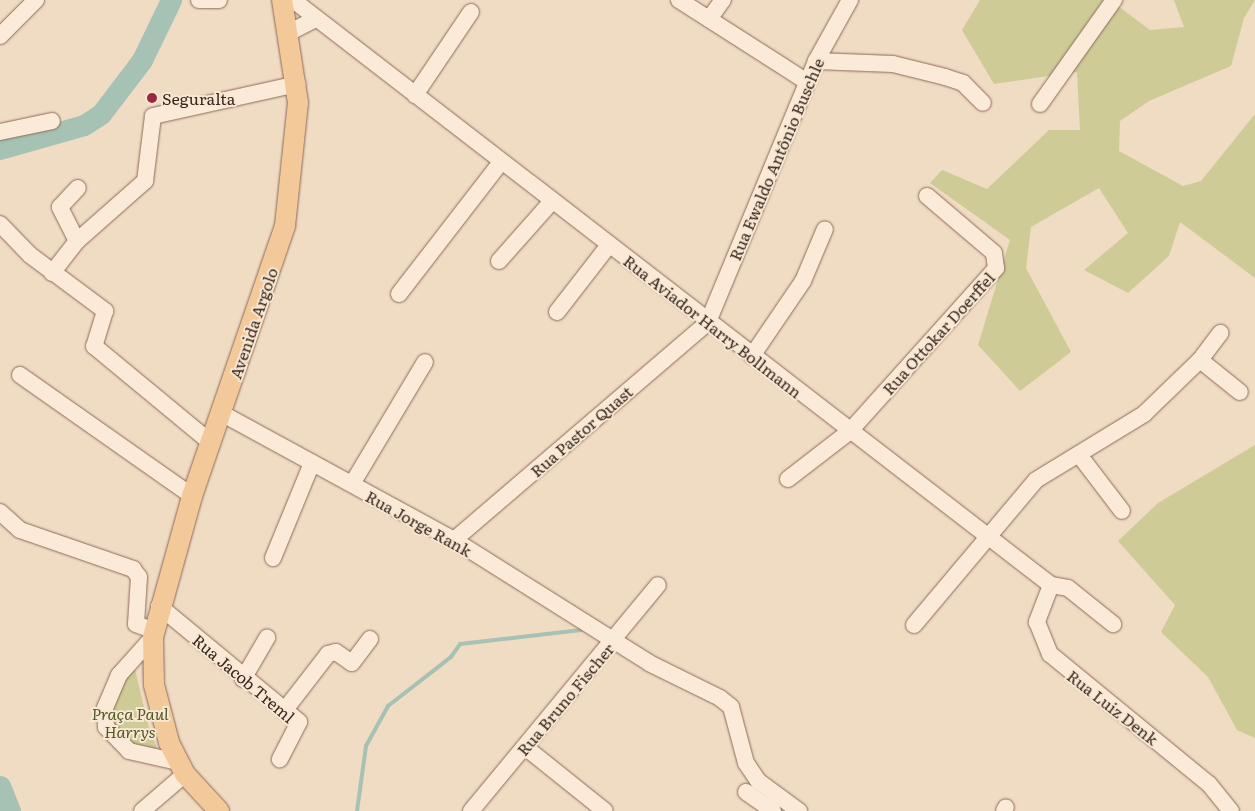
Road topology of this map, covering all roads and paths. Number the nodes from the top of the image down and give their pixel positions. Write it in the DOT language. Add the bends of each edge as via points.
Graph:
graph roads {
  1 [pos="36,0"];
  2 [pos="199,0"];
  3 [pos="219,0"];
  4 [pos="282,0"];
  5 [pos="292,0"];
  6 [pos="679,0"];
  7 [pos="723,0"];
  8 [pos="850,0"];
  9 [pos="1114,0"];
  10 [pos="471,12"];
  11 [pos="316,19"];
  12 [pos="709,19"];
  13 [pos="290,32"];
  14 [pos="0,36"];
  15 [pos="816,61"];
  16 [pos="808,82"];
  17 [pos="297,84"];
  18 [pos="415,95"];
  19 [pos="984,103"];
  20 [pos="1040,104"];
  21 [pos="52,121"];
  22 [pos="0,132"];
  23 [pos="501,162"];
  24 [pos="78,188"];
  25 [pos="927,196"];
  26 [pos="552,201"];
  27 [pos="0,224"];
  28 [pos="826,228"];
  29 [pos="77,241"];
  30 [pos="609,245"];
  31 [pos="499,261"];
  32 [pos="52,273"];
  33 [pos="399,294"];
  34 [pos="557,312"];
  35 [pos="708,322"];
  36 [pos="1220,333"];
  37 [pos="752,356"];
  38 [pos="1200,360"];
  39 [pos="425,362"];
  40 [pos="20,375"];
  41 [pos="1240,392"];
  42 [pos="221,413"];
  43 [pos="850,431"];
  44 [pos="210,442"];
  45 [pos="1080,456"];
  46 [pos="312,462"];
  47 [pos="788,479"];
  48 [pos="352,484"];
  49 [pos="192,496"];
  50 [pos="1122,511"];
  51 [pos="0,512"];
  52 [pos="989,536"];
  53 [pos="454,540"];
  54 [pos="273,558"];
  55 [pos="658,585"];
  56 [pos="1051,585"];
  57 [pos="159,606"];
  58 [pos="1113,624"];
  59 [pos="914,625"];
  60 [pos="154,634"];
  61 [pos="267,638"];
  62 [pos="370,639"];
  63 [pos="613,640"];
  64 [pos="243,678"];
  65 [pos="284,711"];
  66 [pos="525,747"];
  67 [pos="280,759"];
  68 [pos="182,768"];
  69 [pos="746,792"];
  70 [pos="142,811"];
  71 [pos="219,811"];
  72 [pos="471,811"];
  73 [pos="606,811"];
  74 [pos="773,811"];
  75 [pos="799,811"];
  76 [pos="1231,811"];
  1 -- 14 [label="street"];
  2 -- 3 [label="street"];
  4 -- 13 [label="main road, Avenida Argolo"];
  5 -- 11 [label="street, Rua Aviador Harry Bollmann"];
  6 -- 12 [label="street"];
  7 -- 12 [label="street"];
  8 -- 15 [label="street, Rua Ewaldo Antônio Buschle"];
  9 -- 20 [label="street"];
  10 -- 18 [label="street"];
  11 -- 13 [label="street"];
  11 -- 18 [label="street, Rua Aviador Harry Bollmann"];
  12 -- 16 [label="street"];
  13 -- 17 [label="main road, Avenida Argolo"];
  15 -- 16 [label="street, Rua Ewaldo Antônio Buschle"];
  15 -- 19 [label="street" via="893,64 945,76 963,83"];
  16 -- 35 [label="street, Rua Ewaldo Antônio Buschle"];
  17 -- 29 [label="street" via="153,116 145,181"];
  17 -- 42 [label="main road, Avenida Argolo" via="296,145 285,226"];
  18 -- 23 [label="street, Rua Aviador Harry Bollmann"];
  21 -- 22 [label="street"];
  23 -- 26 [label="street, Rua Aviador Harry Bollmann"];
  23 -- 33 [label="street"];
  24 -- 29 [label="street" via="60,207"];
  25 -- 43 [label="street, Rua Ottokar Doerffel" via="994,253 996,268"];
  26 -- 30 [label="street, Rua Aviador Harry Bollmann"];
  26 -- 31 [label="street"];
  27 -- 32 [label="street"];
  28 -- 37 [label="street" via="803,281"];
  29 -- 32 [label="street"];
  30 -- 34 [label="street"];
  30 -- 35 [label="street, Rua Aviador Harry Bollmann"];
  32 -- 44 [label="street" via="105,311 94,346"];
  35 -- 37 [label="street, Rua Aviador Harry Bollmann"];
  35 -- 53 [label="street, Rua Pastor Quast"];
  36 -- 38 [label="street"];
  37 -- 43 [label="street, Rua Aviador Harry Bollmann"];
  38 -- 41 [label="street"];
  38 -- 45 [label="street" via="1144,414"];
  39 -- 48 [label="street"];
  40 -- 49 [label="street"];
  42 -- 44 [label="main road, Avenida Argolo"];
  42 -- 46 [label="street, Rua Jorge Rank"];
  43 -- 47 [label="street, Rua Ottokar Doerffel"];
  43 -- 52 [label="street, Rua Aviador Harry Bollmann"];
  44 -- 49 [label="main road, Avenida Argolo"];
  45 -- 50 [label="street"];
  45 -- 52 [label="street" via="1036,480"];
  46 -- 48 [label="street, Rua Jorge Rank"];
  46 -- 54 [label="street"];
  48 -- 53 [label="street, Rua Jorge Rank"];
  49 -- 57 [label="main road, Avenida Argolo"];
  51 -- 60 [label="street" via="20,530 133,570 139,577 136,624"];
  52 -- 56 [label="street, Rua Aviador Harry Bollmann"];
  52 -- 59 [label="street"];
  53 -- 63 [label="street, Rua Jorge Rank"];
  55 -- 63 [label="street, Rua Bruno Fischer"];
  56 -- 58 [label="street, Rua Aviador Harry Bollmann" via="1068,588"];
  56 -- 76 [label="street, Rua Luiz Denk" via="1036,622 1050,654 1197,773"];
  57 -- 60 [label="main road, Avenida Argolo"];
  57 -- 64 [label="street, Rua Jacob Treml"];
  60 -- 68 [label="main road, Avenida Argolo" via="154,685"];
  60 -- 68 [label="street" via="119,675 105,708 106,727 129,751"];
  61 -- 64 [label="street"];
  62 -- 65 [label="street" via="352,663 336,652 328,654"];
  63 -- 66 [label="street, Rua Bruno Fischer"];
  63 -- 75 [label="street, Rua Jorge Rank" via="731,707 746,763 758,781"];
  64 -- 65 [label="street, Rua Jacob Treml"];
  65 -- 67 [label="street, Rua Jacob Treml" via="299,722"];
  66 -- 72 [label="street, Rua Bruno Fischer"];
  66 -- 73 [label="street"];
  68 -- 70 [label="street"];
  68 -- 71 [label="main road"];
  69 -- 74 [label="street"];
}
